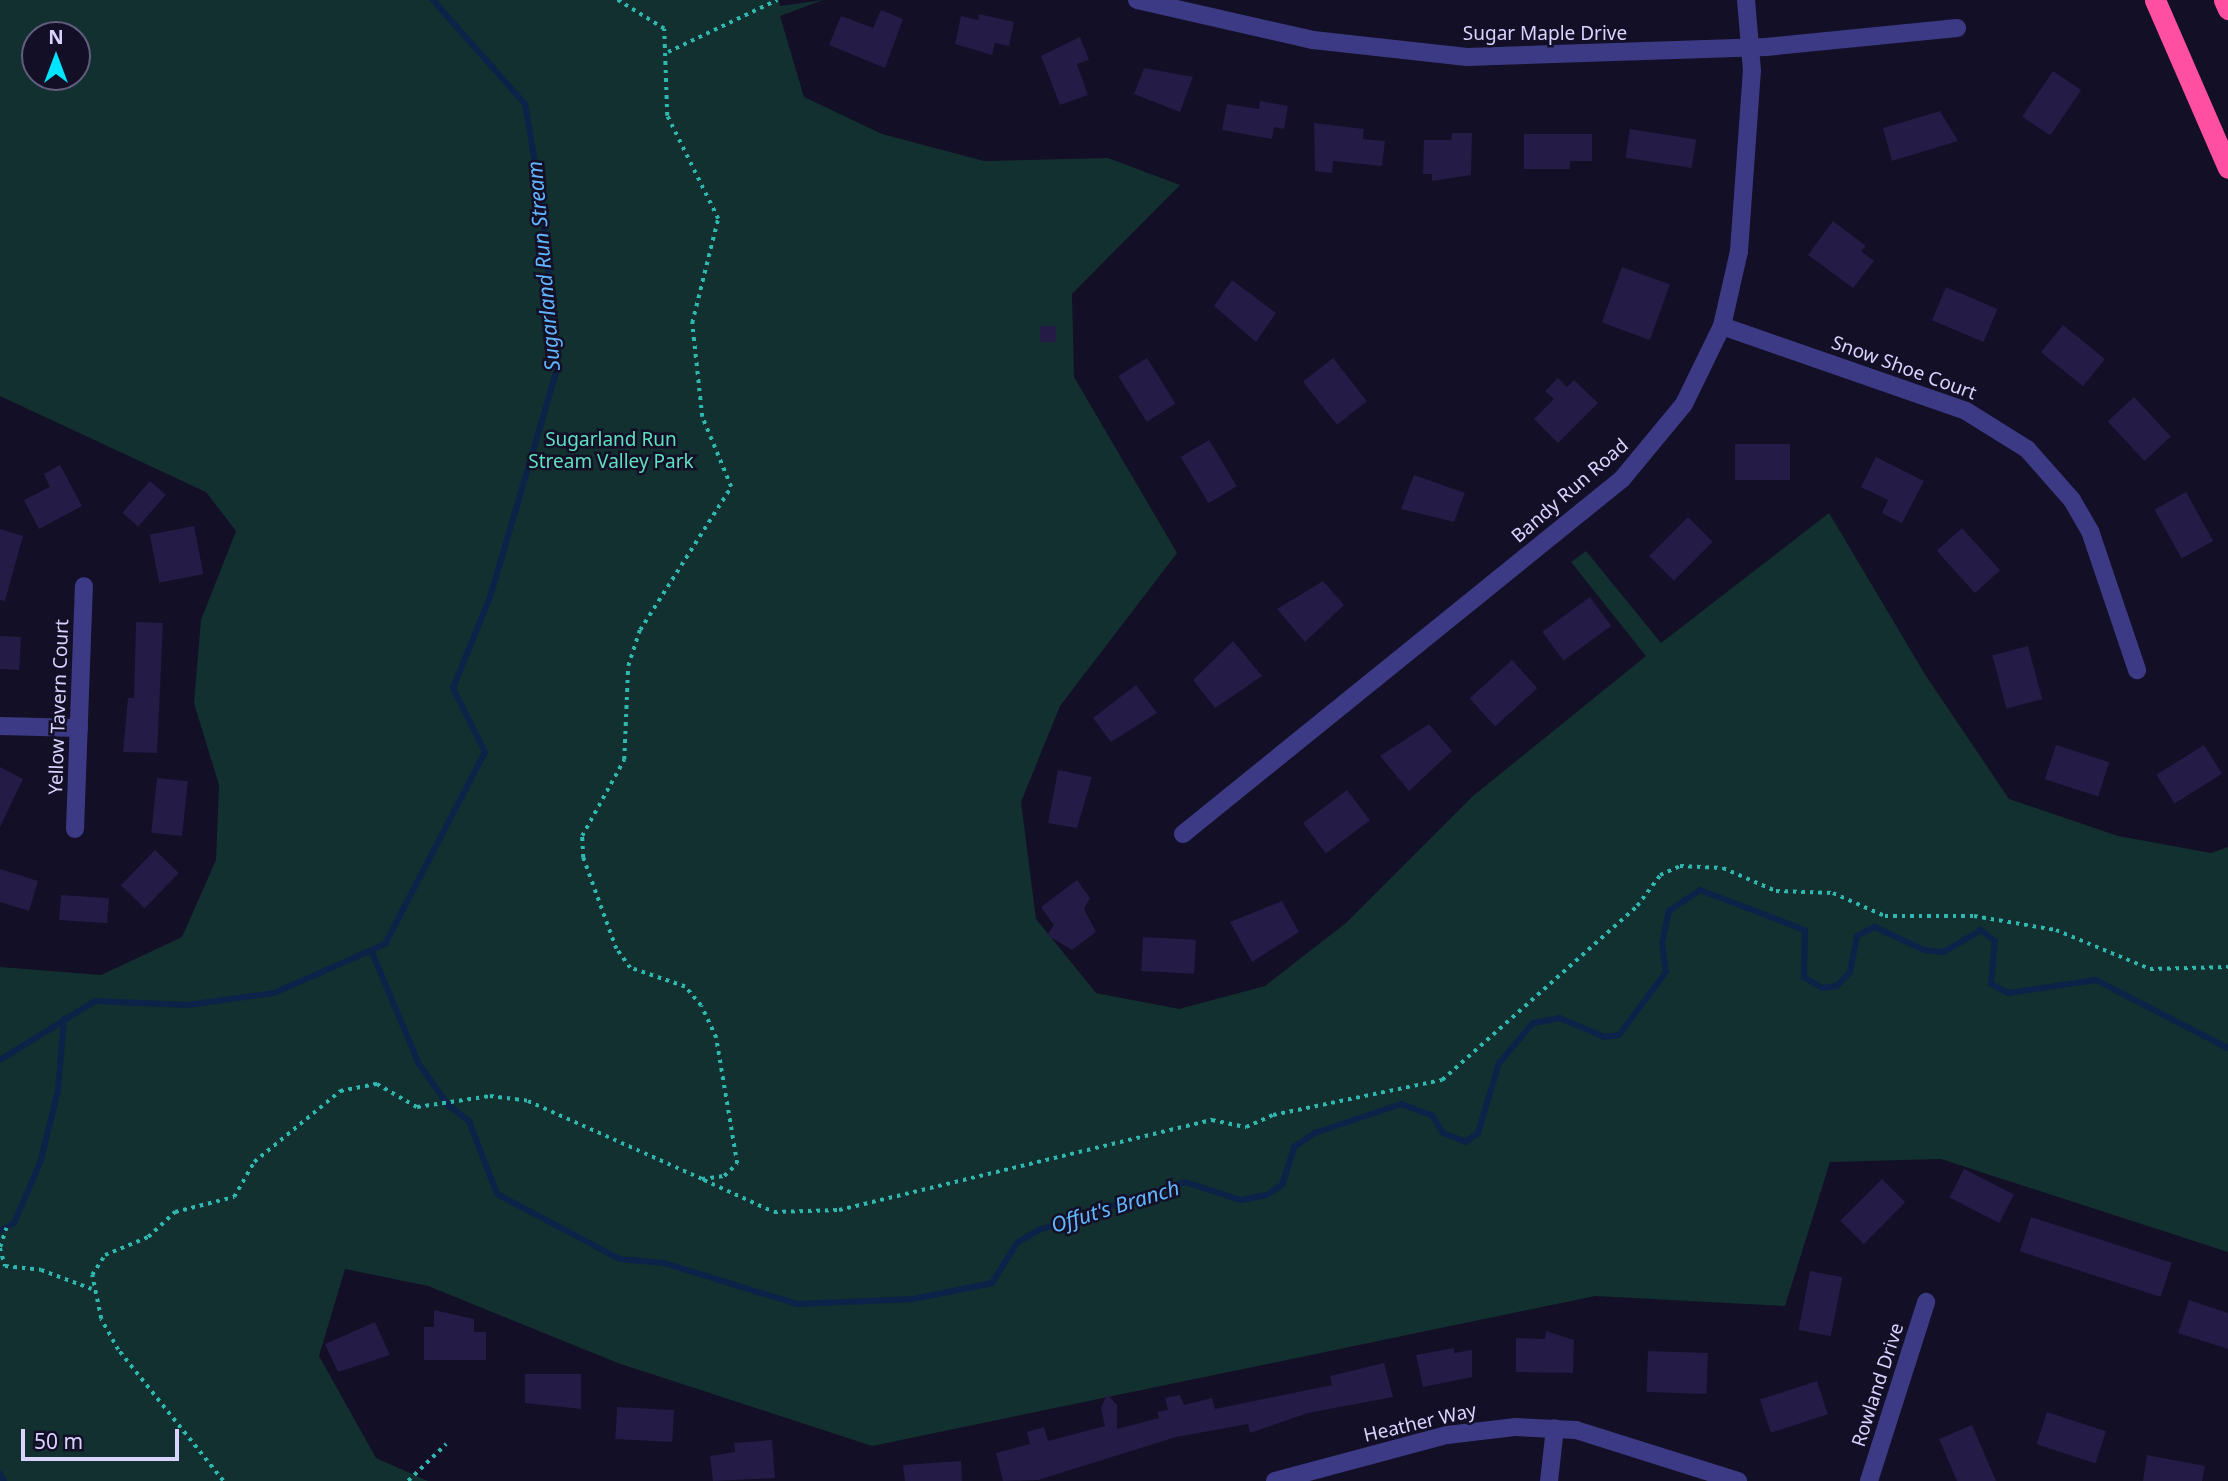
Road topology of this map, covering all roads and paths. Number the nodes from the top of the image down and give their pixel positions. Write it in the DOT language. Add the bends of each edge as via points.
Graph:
graph roads {
  1 [pos="617,0"];
  2 [pos="777,0"];
  3 [pos="1136,0"];
  4 [pos="1746,0"];
  5 [pos="2155,0"];
  6 [pos="2224,0"];
  7 [pos="2228,9"];
  8 [pos="1957,28"];
  9 [pos="1751,46"];
  10 [pos="668,51"];
  11 [pos="2228,168"];
  12 [pos="1721,326"];
  13 [pos="84,586"];
  14 [pos="2137,670"];
  15 [pos="0,726"];
  16 [pos="79,728"];
  17 [pos="75,829"];
  18 [pos="1183,834"];
  19 [pos="2228,967"];
  20 [pos="702,1179"];
  21 [pos="6,1228"];
  22 [pos="0,1247"];
  23 [pos="92,1289"];
  24 [pos="1926,1302"];
  25 [pos="1555,1428"];
  26 [pos="446,1444"];
  27 [pos="223,1481"];
  28 [pos="408,1481"];
  29 [pos="1275,1481"];
  30 [pos="1549,1481"];
  31 [pos="1738,1481"];
  32 [pos="1869,1481"];
  1 -- 10 [label="path" via="664,29"];
  2 -- 10 [label="path"];
  3 -- 9 [label="street, Sugar Maple Drive" via="1313,40 1454,56 1552,58"];
  4 -- 9 [label="street, Bandy Run Road"];
  5 -- 11 [label="highway"];
  6 -- 7 [label="highway"];
  8 -- 9 [label="street, Sugar Maple Drive"];
  9 -- 12 [label="street, Bandy Run Road" via="1740,251"];
  10 -- 20 [label="path" via="662,94 667,116 718,219 692,323 702,417 731,487 640,630 628,666 624,760 582,836 591,889 617,949 630,968 685,987 716,1038 737,1164 724,1176"];
  12 -- 14 [label="street, Snow Shoe Court" via="1966,411 2027,449 2072,500 2090,531"];
  12 -- 18 [label="street, Bandy Run Road" via="1684,404 1622,479"];
  13 -- 16 [label="street, Yellow Tavern Court"];
  15 -- 16 [label="street"];
  16 -- 17 [label="street, Yellow Tavern Court"];
  19 -- 20 [label="path" via="2150,969 2056,930 1974,916 1885,916 1833,893 1776,891 1700,863 1660,875 1637,906 1442,1080 1273,1115 1246,1127 1212,1121 839,1210 774,1212"];
  20 -- 23 [label="path" via="528,1101 490,1096 417,1107 377,1084 340,1090 254,1162 234,1197 182,1208 148,1237 105,1255"];
  21 -- 22 [label="path"];
  22 -- 23 [label="path" via="5,1266 41,1270"];
  23 -- 27 [label="path" via="118,1350"];
  24 -- 32 [label="street, Rowland Drive"];
  25 -- 29 [label="street, Heather Way" via="1447,1435"];
  25 -- 30 [label="street"];
  25 -- 31 [label="street, Heather Way"];
  26 -- 28 [label="path"];
}
